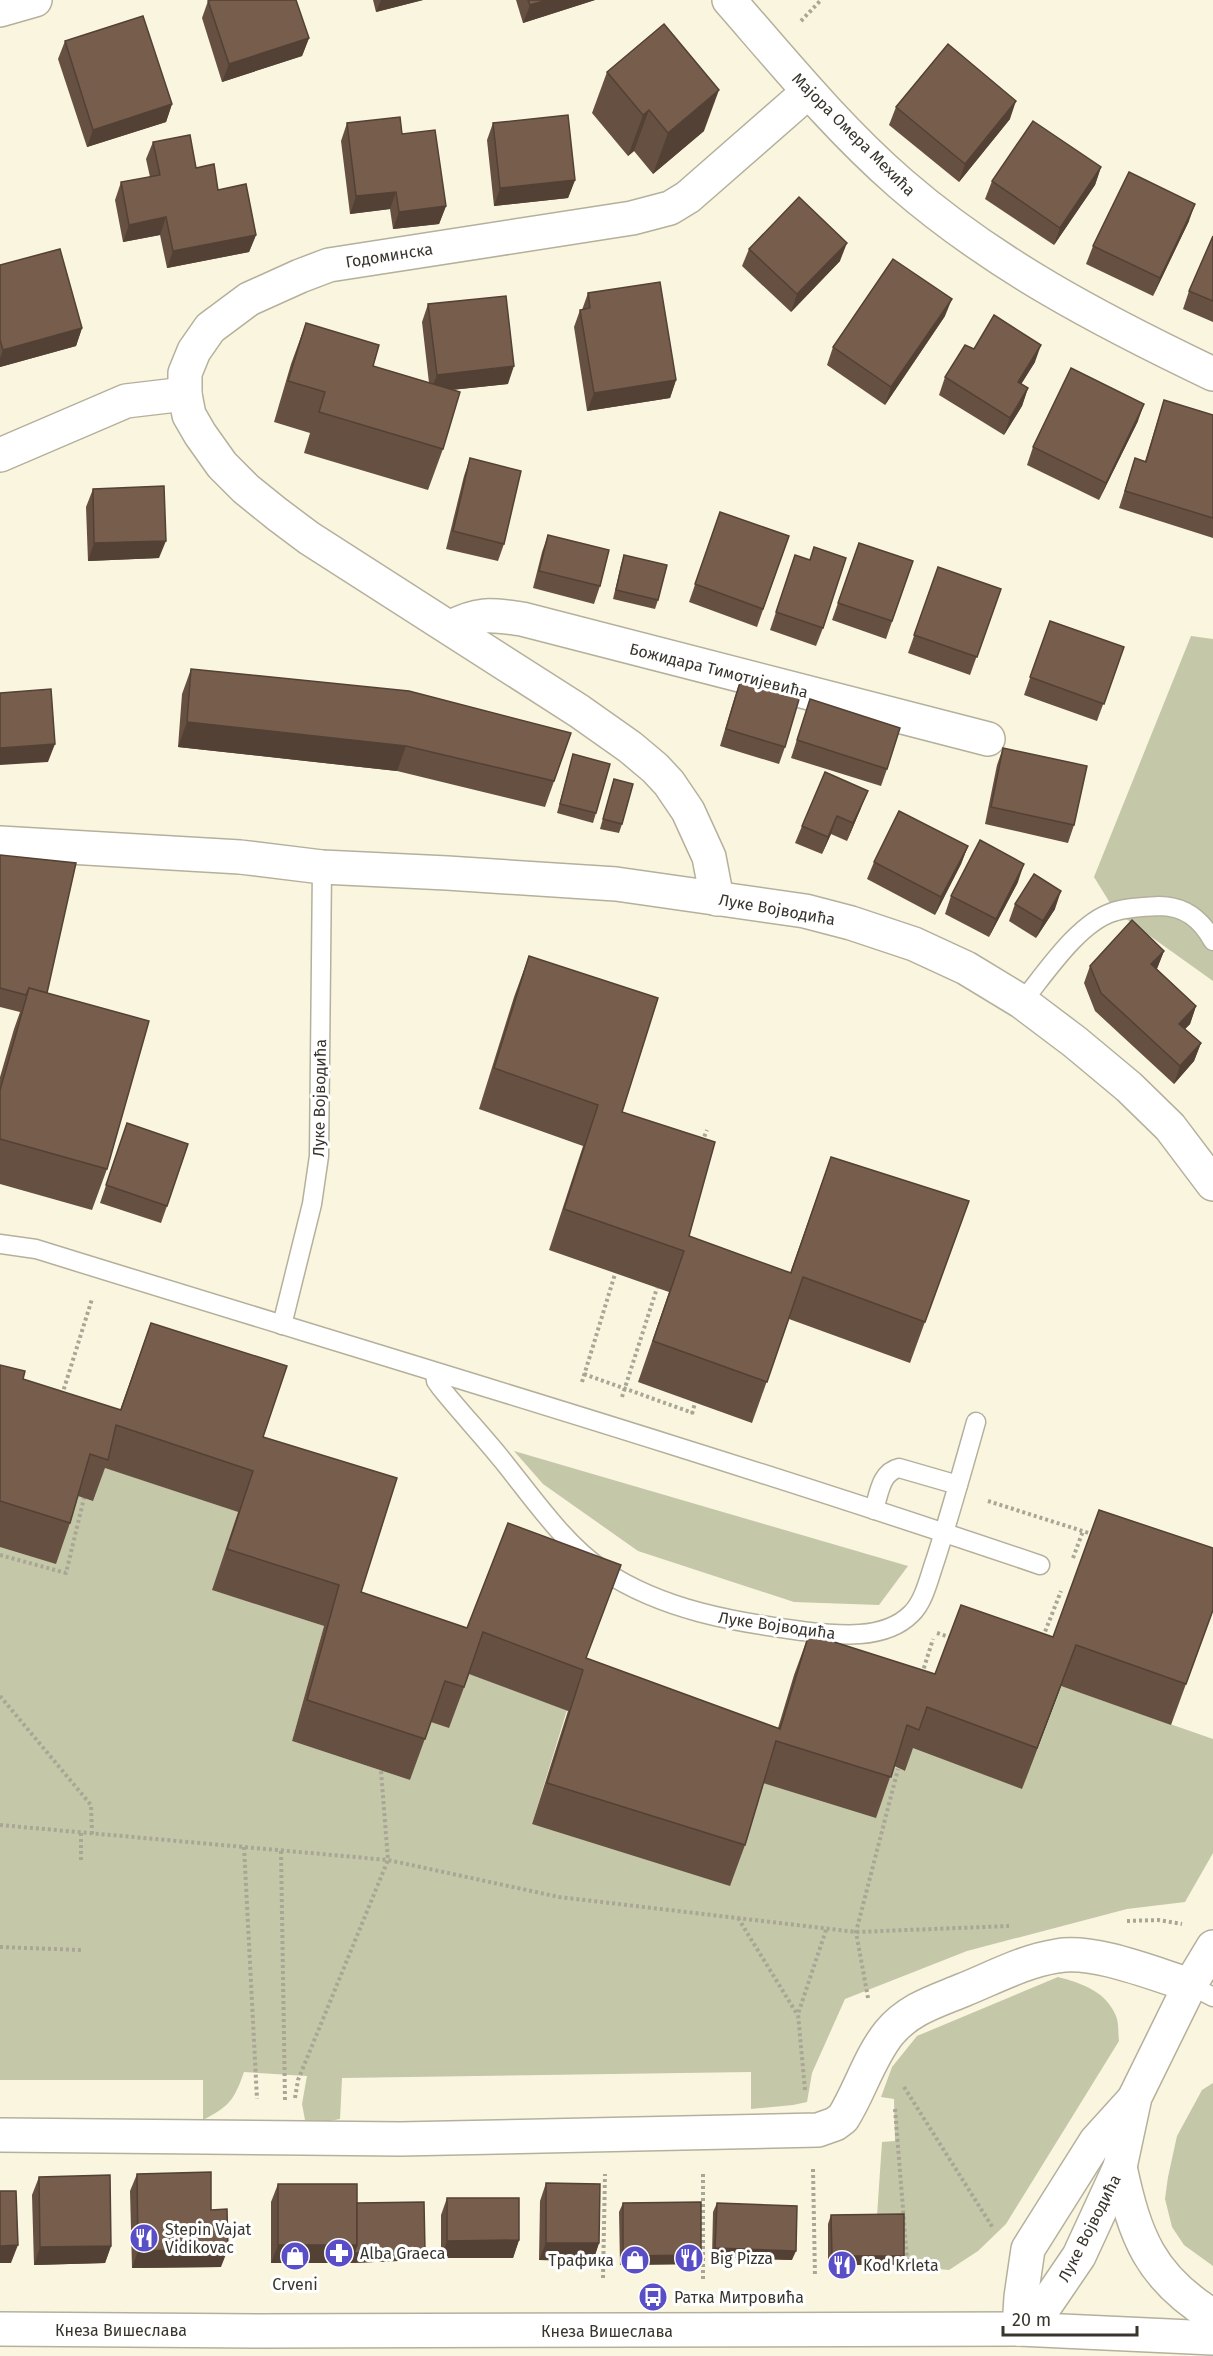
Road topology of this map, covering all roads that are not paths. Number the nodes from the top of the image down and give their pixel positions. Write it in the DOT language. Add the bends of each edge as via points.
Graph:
graph roads {
  1 [pos="35,0"];
  2 [pos="729,0"];
  3 [pos="0,10"];
  4 [pos="808,92"];
  5 [pos="1213,374"];
  6 [pos="184,394"];
  7 [pos="0,454"];
  8 [pos="451,627"];
  9 [pos="988,739"];
  10 [pos="0,843"];
  11 [pos="322,867"];
  12 [pos="717,899"];
  13 [pos="1213,941"];
  14 [pos="1022,1002"];
  15 [pos="1213,1184"];
  16 [pos="0,1244"];
  17 [pos="282,1326"];
  18 [pos="435,1373"];
  19 [pos="976,1422"];
  20 [pos="957,1488"];
  21 [pos="874,1510"];
  22 [pos="944,1532"];
  23 [pos="1040,1565"];
  24 [pos="1213,1947"];
  25 [pos="1202,1991"];
  26 [pos="1135,2097"];
  27 [pos="0,2135"];
  28 [pos="1120,2167"];
  29 [pos="1213,2316"];
  30 [pos="0,2329"];
  31 [pos="1213,2338"];
  32 [pos="1015,2343"];
  1 -- 3 [label="street"];
  2 -- 4 [label="street, Мајора Омера Мехића"];
  4 -- 5 [label="street, Мајора Омера Мехића" via="900,183 982,246 1066,300"];
  4 -- 6 [label="street, Годоминска" via="688,197 670,208 632,218 329,265 249,299 210,328 194,351 185,373"];
  6 -- 7 [label="street" via="126,401"];
  6 -- 8 [label="street" via="189,415 200,434 222,465 246,489 309,538"];
  8 -- 9 [label="street, Божидара Тимотијевића" via="483,615 522,619"];
  8 -- 12 [label="street" via="630,747 669,783 688,811 710,857"];
  10 -- 11 [label="street, Луке Војводића" via="240,857"];
  11 -- 12 [label="street, Луке Војводића" via="616,884"];
  11 -- 17 [label="lane, Луке Војводића" via="319,1156 312,1204"];
  12 -- 14 [label="street, Луке Војводића" via="823,915 914,944 966,968"];
  13 -- 14 [label="lane" via="1197,918 1179,909 1157,906 1115,911 1074,940"];
  14 -- 15 [label="street, Луке Војводића" via="1129,1087 1170,1127"];
  16 -- 17 [label="lane" via="36,1249"];
  17 -- 18 [label="lane"];
  18 -- 21 [label="lane"];
  18 -- 22 [label="lane, Луке Војводића" via="436,1381 453,1404 581,1552 623,1582 688,1609 748,1624 815,1633 865,1634 887,1628 902,1622 918,1607"];
  19 -- 20 [label="lane, Луке Војводића"];
  20 -- 21 [label="lane" via="892,1469 883,1480"];
  20 -- 22 [label="lane, Луке Војводића"];
  21 -- 22 [label="lane"];
  22 -- 23 [label="lane"];
  24 -- 25 [label="street, Луке Војводића"];
  25 -- 26 [label="street, Луке Војводића"];
  25 -- 27 [label="street" via="1132,1966 1096,1958 1059,1955 1034,1961 907,2014 879,2048 843,2118 813,2130 400,2139"];
  26 -- 28 [label="street, Луке Војводића"];
  26 -- 32 [label="street, Луке Војводића" via="1096,2141 1029,2249"];
  28 -- 29 [label="street" via="1128,2205 1147,2251 1182,2295"];
  28 -- 32 [label="street, Луке Војводића" via="1079,2256"];
  30 -- 32 [label="street, Кнеза Вишеслава"];
  31 -- 32 [label="street, Кнеза Вишеслава"];
}
